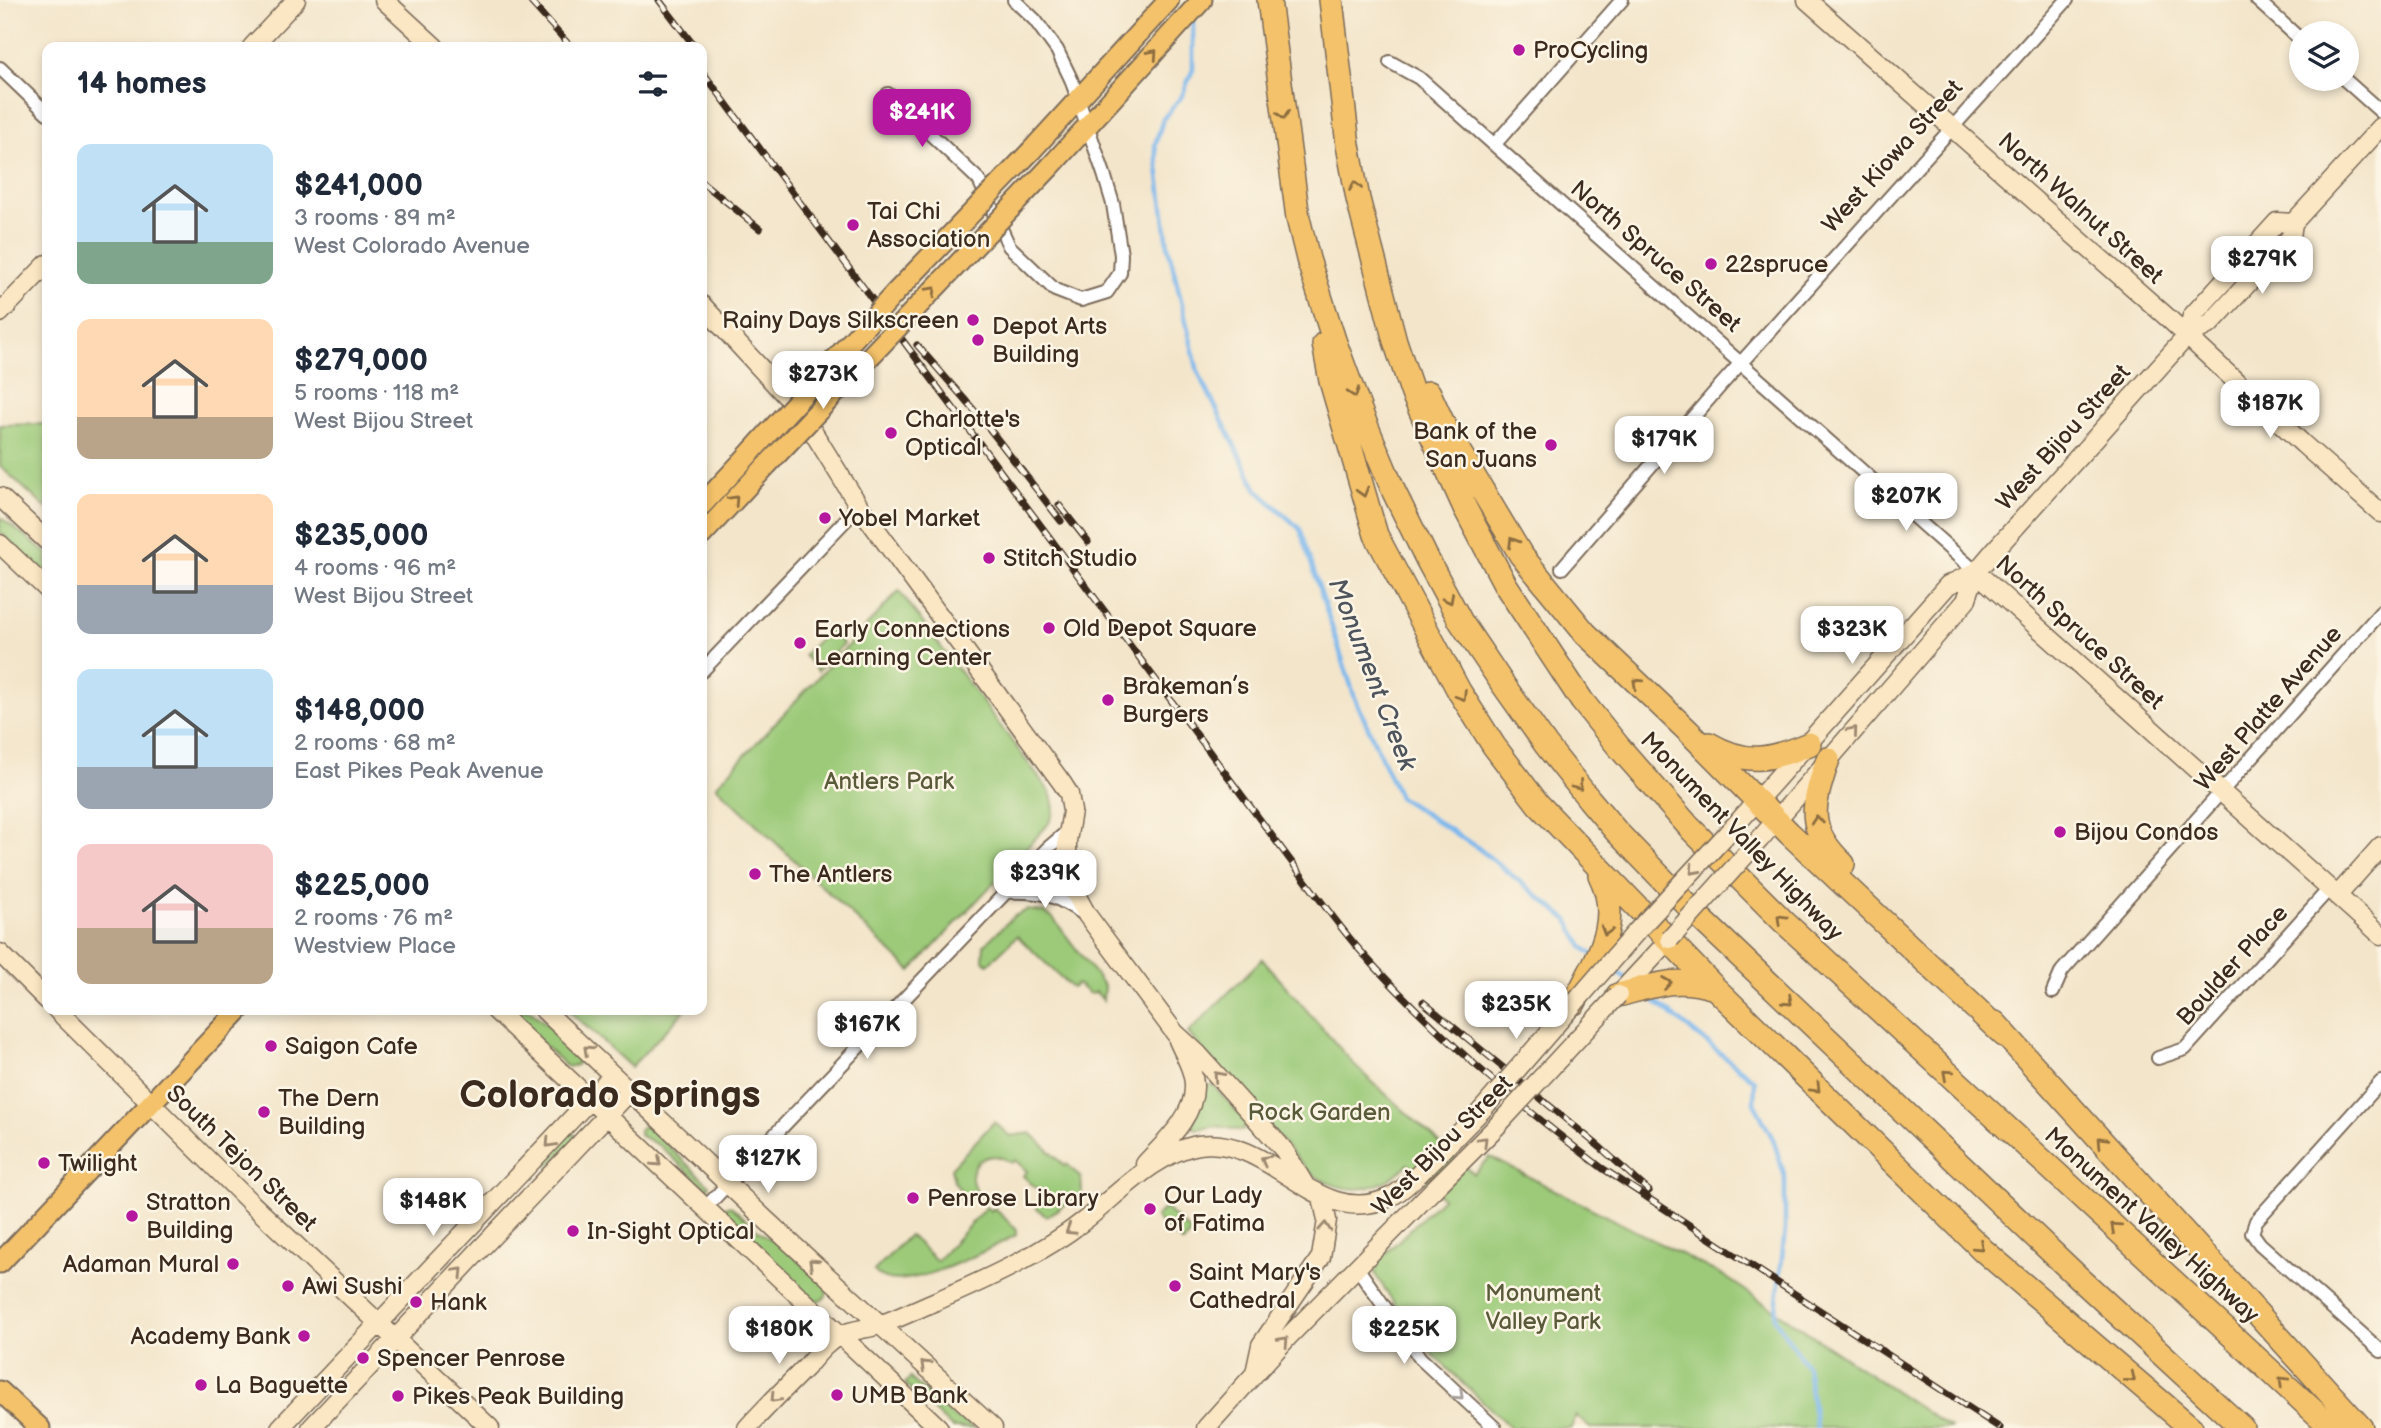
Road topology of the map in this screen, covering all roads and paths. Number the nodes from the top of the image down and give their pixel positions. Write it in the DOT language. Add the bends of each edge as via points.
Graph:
graph roads {
  1 [pos="296,0"];
  2 [pos="384,0"];
  3 [pos="1014,0"];
  4 [pos="1169,0"];
  5 [pos="1202,0"];
  6 [pos="1269,0"];
  7 [pos="1331,0"];
  8 [pos="1622,0"];
  9 [pos="1807,0"];
  10 [pos="2067,0"];
  11 [pos="2257,0"];
  12 [pos="2289,29"];
  13 [pos="257,42"];
  14 [pos="430,42"];
  15 [pos="1390,62"];
  16 [pos="0,68"];
  17 [pos="2357,91"];
  18 [pos="888,94"];
  19 [pos="1078,100"];
  20 [pos="42,108"];
  21 [pos="2381,112"];
  22 [pos="1952,126"];
  23 [pos="1087,127"];
  24 [pos="2381,127"];
  25 [pos="1494,145"];
  26 [pos="1370,252"];
  27 [pos="1308,259"];
  28 [pos="42,269"];
  29 [pos="707,310"];
  30 [pos="0,313"];
  31 [pos="2187,336"];
  32 [pos="1741,363"];
  33 [pos="0,497"];
  34 [pos="707,500"];
  35 [pos="859,506"];
  36 [pos="2381,513"];
  37 [pos="707,530"];
  38 [pos="42,536"];
  39 [pos="0,544"];
  40 [pos="1562,568"];
  41 [pos="1976,572"];
  42 [pos="42,584"];
  43 [pos="2381,612"];
  44 [pos="707,666"];
  45 [pos="1687,730"];
  46 [pos="1809,744"];
  47 [pos="1828,759"];
  48 [pos="2222,792"];
  49 [pos="1757,800"];
  50 [pos="1777,821"];
  51 [pos="1069,830"];
  52 [pos="2381,846"];
  53 [pos="1596,866"];
  54 [pos="1006,892"];
  55 [pos="2333,892"];
  56 [pos="1087,915"];
  57 [pos="1649,917"];
  58 [pos="2381,935"];
  59 [pos="1670,939"];
  60 [pos="0,953"];
  61 [pos="1715,988"];
  62 [pos="2053,992"];
  63 [pos="42,995"];
  64 [pos="1618,995"];
  65 [pos="1573,1005"];
  66 [pos="62,1015"];
  67 [pos="234,1015"];
  68 [pos="500,1015"];
  69 [pos="549,1015"];
  70 [pos="1175,1034"];
  71 [pos="2004,1035"];
  72 [pos="2158,1058"];
  73 [pos="613,1075"];
  74 [pos="2381,1082"];
  75 [pos="630,1091"];
  76 [pos="590,1100"];
  77 [pos="151,1104"];
  78 [pos="608,1116"];
  79 [pos="527,1167"];
  80 [pos="544,1182"];
  81 [pos="728,1183"];
  82 [pos="1306,1186"];
  83 [pos="1124,1188"];
  84 [pos="1322,1198"];
  85 [pos="705,1208"];
  86 [pos="0,1263"];
  87 [pos="1356,1266"];
  88 [pos="379,1322"];
  89 [pos="882,1325"];
  90 [pos="841,1335"];
  91 [pos="396,1338"];
  92 [pos="2381,1351"];
  93 [pos="1255,1373"];
  94 [pos="0,1391"];
  95 [pos="40,1428"];
  96 [pos="280,1428"];
  97 [pos="311,1428"];
  98 [pos="490,1428"];
  99 [pos="747,1428"];
  100 [pos="939,1428"];
  101 [pos="993,1428"];
  102 [pos="1206,1428"];
  103 [pos="1495,1428"];
  104 [pos="2191,1428"];
  105 [pos="2242,1428"];
  106 [pos="2332,1428"];
  107 [pos="2361,1428"];
  1 -- 13 [label="main road"];
  2 -- 14 [label="main road"];
  3 -- 19 [label="street" via="1057,50"];
  4 -- 19 [label="main road"];
  23 -- 5 [label="main road, one-way"];
  6 -- 27 [label="highway, one-way" via="1298,218"];
  26 -- 7 [label="highway, Monument Valley Highway, one-way" via="1348,145"];
  8 -- 25 [label="street"];
  9 -- 22 [label="main road, North Walnut Street"];
  10 -- 22 [label="street, West Kiowa Street"];
  11 -- 12 [label="street"];
  15 -- 25 [label="street, North Spruce Street" via="1419,78"];
  16 -- 20 [label="street"];
  17 -- 21 [label="street"];
  18 -- 23 [label="street" via="979,180 1009,246 1055,290 1081,300 1112,287 1120,273 1121,247 1113,204"];
  19 -- 23 [label="street"];
  19 -- 34 [label="main road, bridge"];
  22 -- 31 [label="main road, North Walnut Street"];
  22 -- 32 [label="street, West Kiowa Street"];
  37 -- 23 [label="main road, one-way, bridge"];
  24 -- 31 [label="main road, West Bijou Street" via="2293,223 2277,222 2192,316"];
  25 -- 32 [label="street, North Spruce Street"];
  45 -- 26 [label="highway, one-way" via="1585,632 1521,555 1442,420"];
  106 -- 26 [label="highway, Monument Valley Highway, one-way" via="1784,922 1691,829 1581,701 1532,628 1465,509 1413,394"];
  27 -- 53 [label="highway, one-way" via="1331,381 1376,535 1459,691 1494,746 1538,804"];
  27 -- 105 [label="highway, one-way" via="1361,413 1427,559 1461,622 1581,789 1699,917"];
  28 -- 30 [label="main road"];
  29 -- 35 [label="main road" via="800,411"];
  31 -- 36 [label="main road, North Walnut Street"];
  31 -- 41 [label="main road, West Bijou Street"];
  32 -- 40 [label="street, West Kiowa Street"];
  32 -- 41 [label="street, North Spruce Street"];
  33 -- 38 [label="main road"];
  35 -- 44 [label="street"];
  35 -- 51 [label="main road" via="1062,783 1071,802"];
  39 -- 42 [label="main road"];
  41 -- 46 [label="main road, West Bijou Street" via="1948,585"];
  47 -- 41 [label="main road, West Bijou Street, one-way" via="1966,601"];
  41 -- 48 [label="main road, North Spruce Street"];
  43 -- 48 [label="street, West Platte Avenue"];
  45 -- 46 [label="highway" via="1744,759 1768,758"];
  45 -- 49 [label="highway"];
  46 -- 49 [label="main road, West Bijou Street"];
  47 -- 50 [label="main road, West Bijou Street"];
  71 -- 47 [label="highway, one-way" via="1954,974 1827,849 1815,817"];
  48 -- 55 [label="main road, North Spruce Street"];
  48 -- 62 [label="street, West Platte Avenue" via="2062,971"];
  49 -- 50 [label="highway"];
  49 -- 57 [label="main road, West Bijou Street, one-way, bridge"];
  50 -- 59 [label="main road, West Bijou Street, bridge"];
  50 -- 71 [label="highway"];
  51 -- 54 [label="street"];
  51 -- 56 [label="main road" via="1067,864 1074,893"];
  52 -- 55 [label="main road"];
  53 -- 57 [label="highway"];
  53 -- 65 [label="highway, one-way, bridge" via="1610,899 1609,927"];
  54 -- 56 [label="street" via="1055,895"];
  54 -- 81 [label="street"];
  55 -- 58 [label="main road, North Spruce Street"];
  55 -- 72 [label="street, Boulder Place" via="2185,1049"];
  56 -- 70 [label="main road"];
  57 -- 59 [label="highway"];
  57 -- 65 [label="main road, West Bijou Street, bridge"];
  59 -- 61 [label="highway"];
  59 -- 64 [label="main road, West Bijou Street"];
  60 -- 63 [label="main road"];
  64 -- 61 [label="highway, one-way" via="1666,982"];
  61 -- 104 [label="highway, one-way" via="1984,1251"];
  87 -- 64 [label="main road, West Bijou Street, one-way, bridge" via="1495,1128"];
  65 -- 84 [label="main road, West Bijou Street, bridge" via="1481,1111 1392,1197 1356,1206"];
  66 -- 77 [label="main road, South Tejon Street"];
  67 -- 77 [label="main road"];
  68 -- 76 [label="main road"];
  73 -- 69 [label="main road, one-way"];
  82 -- 70 [label="main road, one-way" via="1284,1150"];
  70 -- 83 [label="main road" via="1195,1088 1188,1112"];
  107 -- 71 [label="highway, one-way"];
  73 -- 75 [label="main road"];
  73 -- 76 [label="main road"];
  74 -- 92 [label="street" via="2256,1220 2252,1233"];
  75 -- 78 [label="main road"];
  75 -- 81 [label="main road"];
  76 -- 78 [label="main road"];
  76 -- 79 [label="main road, one-way"];
  77 -- 86 [label="main road"];
  77 -- 88 [label="main road, South Tejon Street"];
  78 -- 80 [label="main road"];
  78 -- 85 [label="main road, one-way"];
  79 -- 80 [label="street"];
  79 -- 88 [label="main road"];
  91 -- 80 [label="main road, one-way"];
  81 -- 85 [label="street"];
  89 -- 81 [label="main road, one-way"];
  82 -- 83 [label="main road, one-way" via="1247,1151 1217,1144 1182,1149"];
  82 -- 84 [label="main road"];
  83 -- 89 [label="main road, one-way" via="1083,1222 1021,1262"];
  93 -- 84 [label="main road, one-way" via="1261,1345 1321,1257 1328,1220"];
  85 -- 90 [label="main road"];
  93 -- 87 [label="main road, West Bijou Street, one-way"];
  87 -- 103 [label="street, one-way" via="1420,1358"];
  88 -- 91 [label="main road, South Tejon Street"];
  88 -- 96 [label="main road"];
  89 -- 90 [label="main road"];
  101 -- 89 [label="main road, one-way"];
  90 -- 99 [label="main road, one-way"];
  90 -- 100 [label="main road"];
  91 -- 97 [label="main road"];
  91 -- 98 [label="main road, South Tejon Street"];
  93 -- 102 [label="main road, West Bijou Street"];
  94 -- 95 [label="main road"];
}
